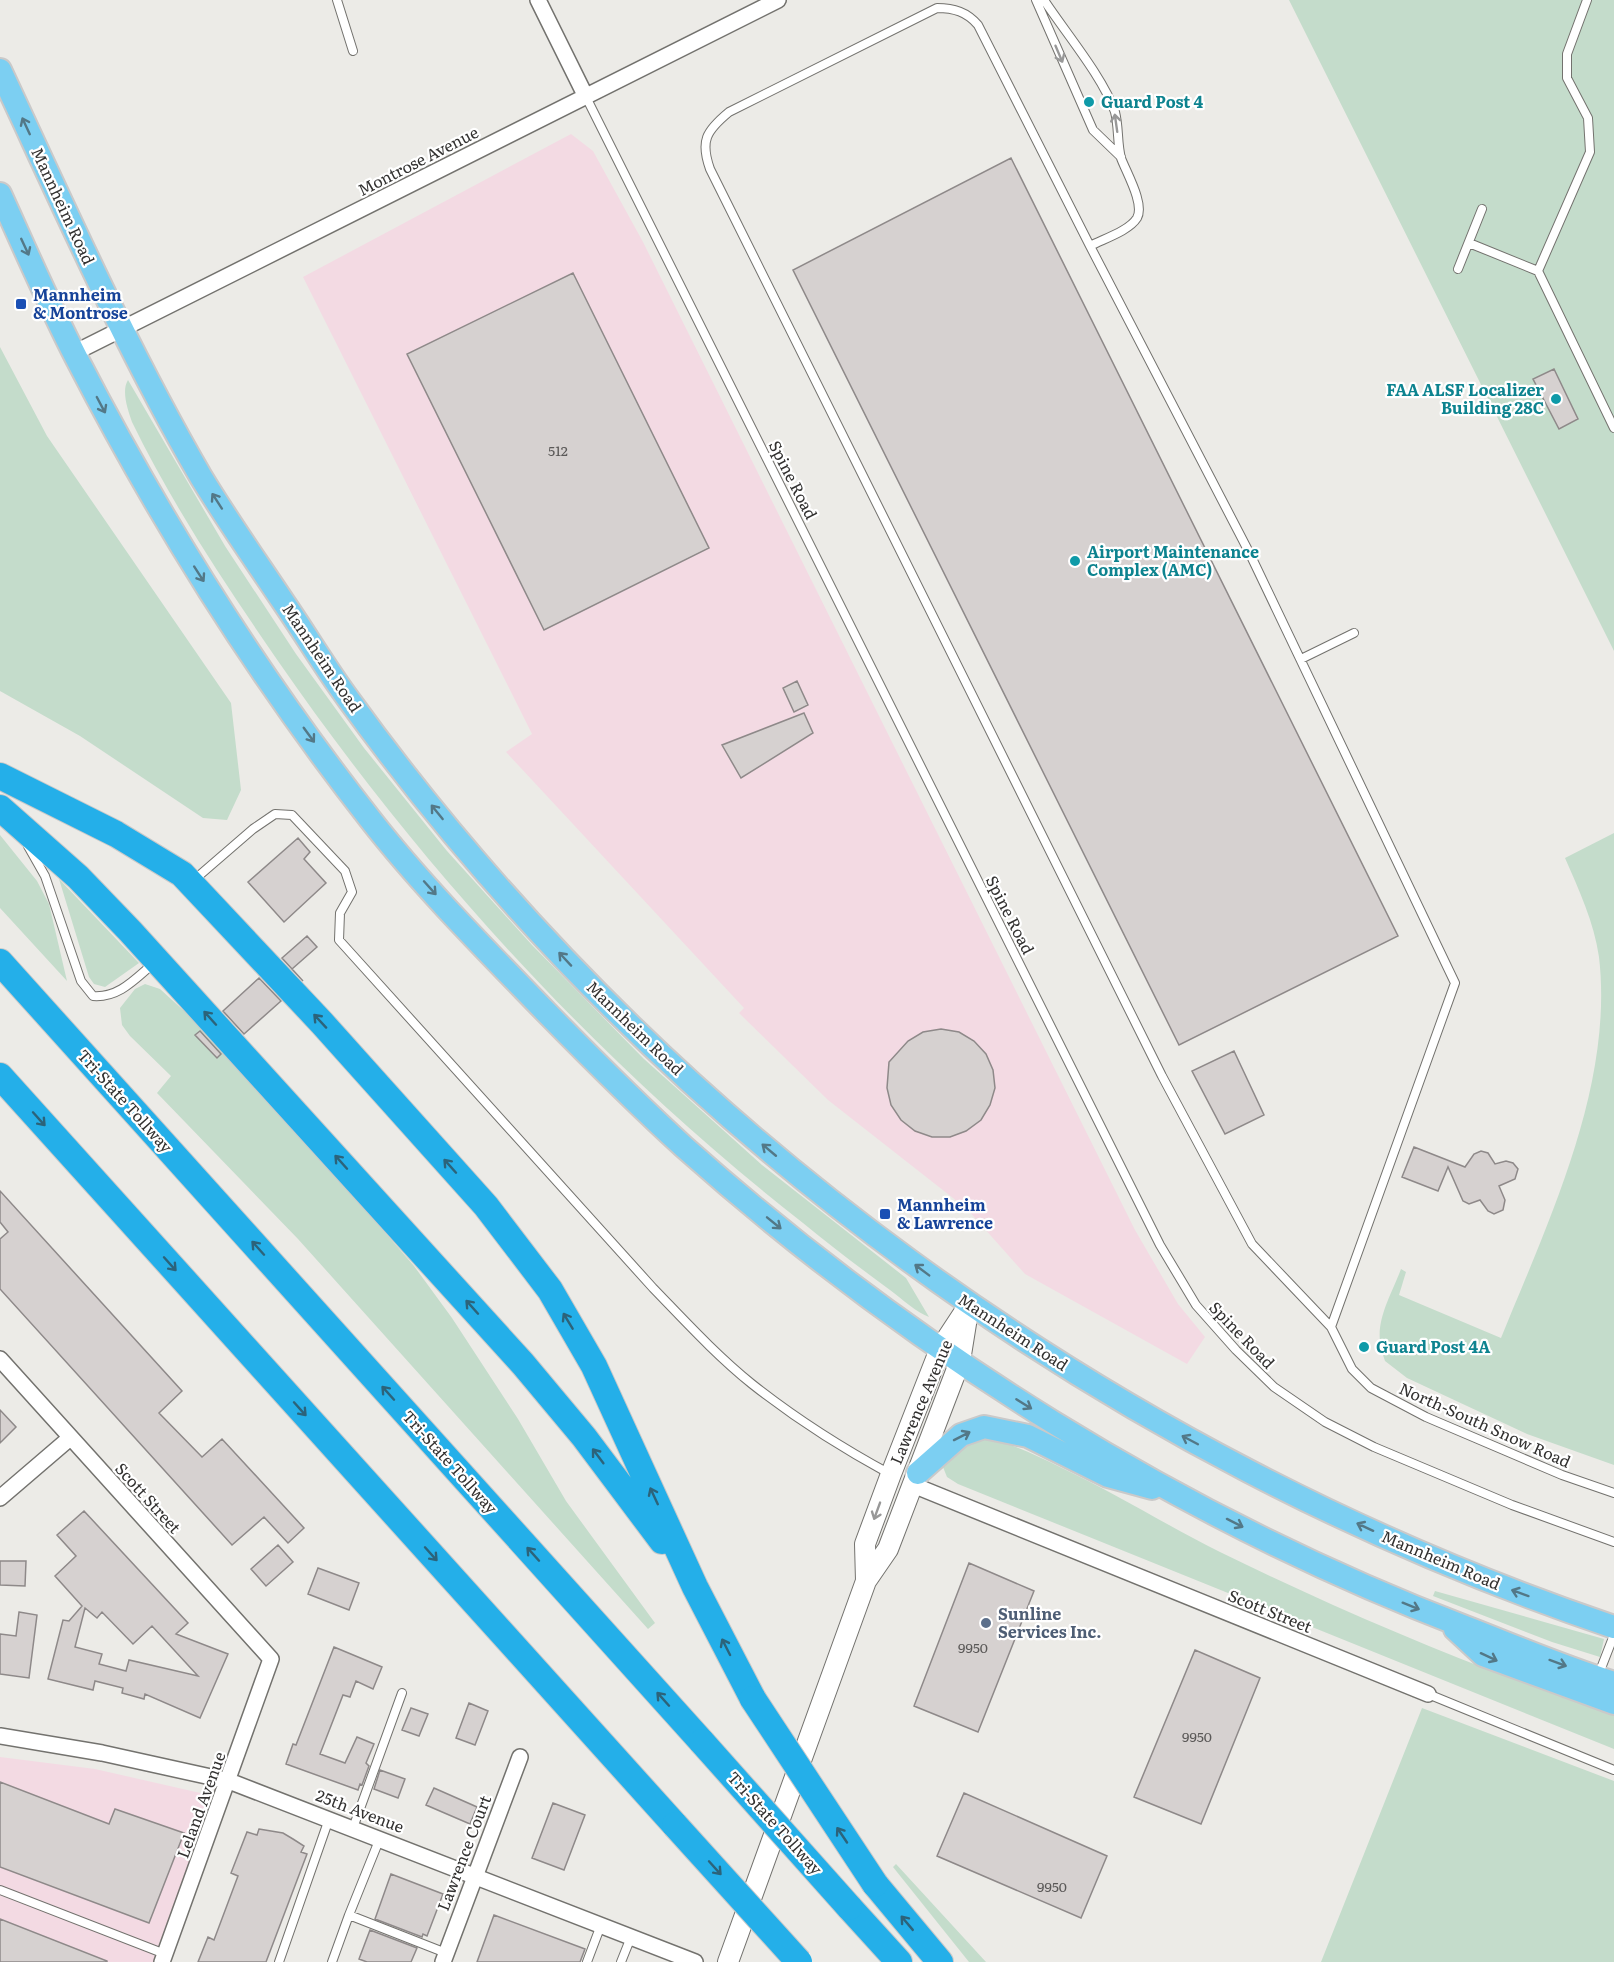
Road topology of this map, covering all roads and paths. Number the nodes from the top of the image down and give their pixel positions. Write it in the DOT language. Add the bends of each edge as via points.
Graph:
graph roads {
  1 [pos="337,0"];
  2 [pos="538,0"];
  3 [pos="778,0"];
  4 [pos="1036,0"];
  5 [pos="1044,0"];
  6 [pos="1587,0"];
  7 [pos="352,51"];
  8 [pos="0,70"];
  9 [pos="586,97"];
  10 [pos="1121,157"];
  11 [pos="0,194"];
  12 [pos="1482,209"];
  13 [pos="1469,243"];
  14 [pos="1090,246"];
  15 [pos="1458,269"];
  16 [pos="1538,271"];
  17 [pos="123,330"];
  18 [pos="74,354"];
  19 [pos="1614,428"];
  20 [pos="1354,633"];
  21 [pos="1301,659"];
  22 [pos="0,776"];
  23 [pos="0,809"];
  24 [pos="191,883"];
  25 [pos="157,960"];
  26 [pos="0,962"];
  27 [pos="0,1076"];
  28 [pos="969,1305"];
  29 [pos="1331,1327"];
  30 [pos="940,1348"];
  31 [pos="0,1359"];
  32 [pos="960,1361"];
  33 [pos="70,1438"];
  34 [pos="891,1474"];
  35 [pos="916,1479"];
  36 [pos="1614,1493"];
  37 [pos="1182,1497"];
  38 [pos="0,1498"];
  39 [pos="1614,1542"];
  40 [pos="866,1581"];
  41 [pos="695,1587"];
  42 [pos="1445,1619"];
  43 [pos="1614,1627"];
  44 [pos="1614,1635"];
  45 [pos="271,1659"];
  46 [pos="1606,1680"];
  47 [pos="402,1693"];
  48 [pos="1428,1694"];
  49 [pos="1614,1703"];
  50 [pos="0,1736"];
  51 [pos="520,1756"];
  52 [pos="1614,1770"];
  53 [pos="229,1781"];
  54 [pos="329,1819"];
  55 [pos="353,1828"];
  56 [pos="380,1838"];
  57 [pos="475,1875"];
  58 [pos="0,1890"];
  59 [pos="349,1915"];
  60 [pos="601,1925"];
  61 [pos="631,1937"];
  62 [pos="444,1957"];
  63 [pos="164,1958"];
  64 [pos="279,1962"];
  65 [pos="332,1962"];
  66 [pos="587,1962"];
  67 [pos="621,1962"];
  68 [pos="695,1962"];
  69 [pos="728,1962"];
  70 [pos="800,1962"];
  71 [pos="899,1962"];
  72 [pos="940,1962"];
  1 -- 7 [label="lane"];
  2 -- 9 [label="street"];
  3 -- 9 [label="street, Montrose Avenue"];
  4 -- 10 [label="lane, one-way" via="1093,130"];
  10 -- 5 [label="lane, one-way" via="1115,114 1106,92"];
  6 -- 16 [label="lane" via="1566,54 1567,78 1588,118 1590,152"];
  17 -- 8 [label="main road, Mannheim Road, one-way"];
  9 -- 17 [label="street, Montrose Avenue"];
  9 -- 39 [label="lane, Spine Road" via="1160,1245 1196,1305 1274,1387 1325,1422 1374,1447 1501,1500"];
  10 -- 14 [label="lane" via="1132,182 1138,217 1131,225"];
  11 -- 18 [label="main road, one-way"];
  12 -- 13 [label="lane"];
  13 -- 15 [label="lane"];
  13 -- 16 [label="lane"];
  14 -- 21 [label="lane"];
  14 -- 29 [label="lane" via="978,25 971,17 950,8 937,8 729,112 715,123 703,151 1182,1115 1252,1244"];
  16 -- 19 [label="lane"];
  17 -- 18 [label="street, Montrose Avenue"];
  28 -- 17 [label="main road, Mannheim Road, one-way" via="803,1179 722,1110 568,963 470,852 348,699 266,576 204,480"];
  18 -- 30 [label="main road, one-way" via="198,573 268,679 372,822 484,949 681,1144 816,1257"];
  20 -- 21 [label="lane"];
  21 -- 29 [label="lane" via="1455,983"];
  22 -- 24 [label="highway" via="116,834"];
  23 -- 25 [label="highway" via="78,877"];
  23 -- 25 [label="lane" via="45,876 81,981 93,996 107,997 122,990"];
  24 -- 34 [label="lane" via="275,814 292,815 345,871 352,892 340,913 339,940 646,1279 696,1333 752,1384 851,1453"];
  41 -- 24 [label="highway, one-way" via="594,1366 549,1290 486,1206"];
  41 -- 25 [label="highway, one-way" via="523,1364"];
  71 -- 26 [label="highway, Tri-State Tollway, one-way, bridge"];
  27 -- 70 [label="highway, one-way, bridge"];
  28 -- 30 [label="main road, Lawrence Avenue"];
  28 -- 32 [label="main road, Lawrence Avenue"];
  43 -- 28 [label="main road, Mannheim Road, one-way" via="1478,1576 1324,1508 1186,1438"];
  29 -- 36 [label="lane, North-South Snow Road" via="1352,1369 1371,1388 1426,1417"];
  30 -- 32 [label="main road"];
  30 -- 34 [label="main road, Lawrence Avenue"];
  31 -- 33 [label="street, Scott Street"];
  32 -- 35 [label="main road, Lawrence Avenue"];
  32 -- 37 [label="main road, one-way"];
  33 -- 38 [label="street"];
  33 -- 45 [label="street, Scott Street"];
  34 -- 40 [label="main road, Lawrence Avenue, one-way" via="865,1544"];
  35 -- 37 [label="main road, one-way" via="961,1435 984,1427 1028,1436 1108,1476"];
  35 -- 40 [label="main road, Lawrence Avenue" via="888,1549"];
  35 -- 48 [label="street, Scott Street"];
  37 -- 42 [label="main road, one-way" via="1292,1553"];
  40 -- 69 [label="main road, Lawrence Avenue"];
  72 -- 41 [label="highway, one-way, bridge" via="875,1884 753,1699"];
  42 -- 46 [label="main road, one-way"];
  42 -- 49 [label="main road, one-way" via="1484,1656"];
  44 -- 46 [label="lane"];
  45 -- 53 [label="street, Leland Avenue"];
  47 -- 55 [label="lane"];
  48 -- 52 [label="lane, Scott Street"];
  50 -- 53 [label="street, 25th Avenue"];
  51 -- 57 [label="street, Lawrence Court"];
  53 -- 54 [label="street, 25th Avenue"];
  53 -- 63 [label="street, Leland Avenue"];
  54 -- 55 [label="street, 25th Avenue"];
  54 -- 64 [label="lane"];
  55 -- 56 [label="street, 25th Avenue"];
  56 -- 57 [label="street, 25th Avenue"];
  56 -- 59 [label="lane"];
  57 -- 60 [label="street, 25th Avenue"];
  57 -- 62 [label="street, Lawrence Court"];
  58 -- 63 [label="lane"];
  59 -- 62 [label="lane"];
  59 -- 65 [label="lane"];
  60 -- 61 [label="street, 25th Avenue"];
  60 -- 66 [label="lane"];
  61 -- 67 [label="lane"];
  61 -- 68 [label="street, 25th Avenue"];
}
